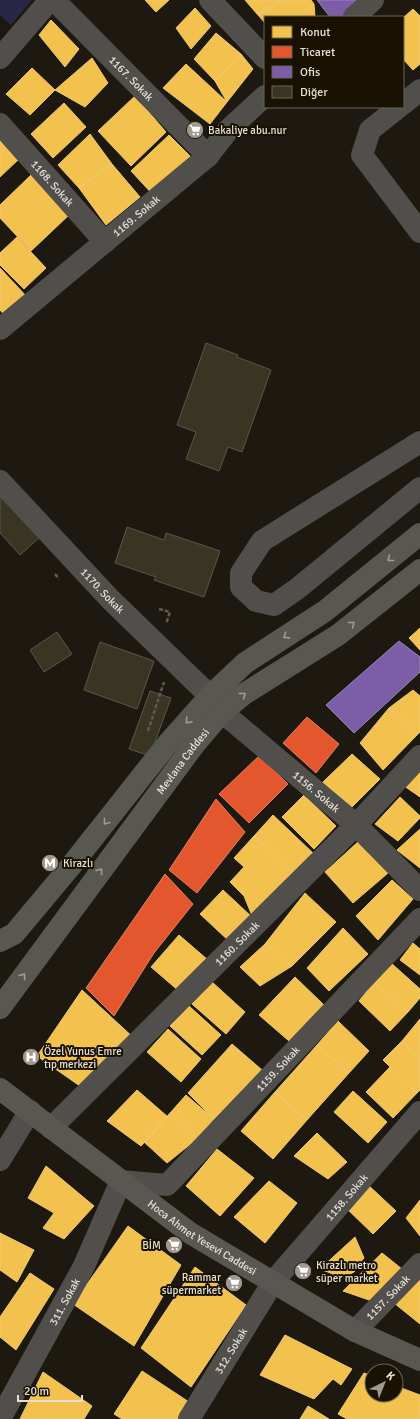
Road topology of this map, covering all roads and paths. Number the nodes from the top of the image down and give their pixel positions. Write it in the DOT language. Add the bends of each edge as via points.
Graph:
graph roads {
  1 [pos="50,0"];
  2 [pos="54,0"];
  3 [pos="210,0"];
  4 [pos="371,1"];
  5 [pos="355,16"];
  6 [pos="264,57"];
  7 [pos="0,58"];
  8 [pos="420,90"];
  9 [pos="264,97"];
  10 [pos="404,103"];
  11 [pos="398,108"];
  12 [pos="0,124"];
  13 [pos="208,156"];
  14 [pos="420,232"];
  15 [pos="105,242"];
  16 [pos="0,329"];
  17 [pos="420,442"];
  18 [pos="0,481"];
  19 [pos="420,488"];
  20 [pos="420,534"];
  21 [pos="420,570"];
  22 [pos="165,680"];
  23 [pos="216,704"];
  24 [pos="146,738"];
  25 [pos="420,756"];
  26 [pos="356,825"];
  27 [pos="420,890"];
  28 [pos="420,919"];
  29 [pos="0,941"];
  30 [pos="0,1008"];
  31 [pos="0,1089"];
  32 [pos="30,1111"];
  33 [pos="420,1112"];
  34 [pos="52,1128"];
  35 [pos="0,1160"];
  36 [pos="121,1181"];
  37 [pos="420,1264"];
  38 [pos="273,1282"];
  39 [pos="355,1331"];
  40 [pos="420,1360"];
  41 [pos="195,1417"];
  42 [pos="0,1419"];
  1 -- 7 [label="street"];
  2 -- 13 [label="street, 1167. Sokak"];
  3 -- 6 [label="street"];
  4 -- 5 [label="street"];
  8 -- 10 [label="street"];
  9 -- 13 [label="street, 1169. Sokak" via="230,129"];
  11 -- 14 [label="street" via="370,130 362,155"];
  12 -- 15 [label="street, 1168. Sokak"];
  13 -- 15 [label="street, 1169. Sokak"];
  15 -- 16 [label="street, 1169. Sokak"];
  17 -- 19 [label="street" via="262,541 241,573 241,587 256,601 274,605"];
  18 -- 23 [label="street, 1170. Sokak" via="111,600"];
  20 -- 23 [label="main road, Mevlana Caddesi, one-way" via="325,611 245,663"];
  23 -- 21 [label="main road, Mevlana Caddesi, one-way" via="244,694 338,635"];
  22 -- 24 [label="path"];
  23 -- 26 [label="street, 1156. Sokak"];
  23 -- 29 [label="main road, Mevlana Caddesi, one-way" via="169,742 70,868 14,934"];
  30 -- 23 [label="main road, Mevlana Caddesi, one-way" via="194,745"];
  25 -- 26 [label="street, 1160. Sokak"];
  26 -- 27 [label="street, 1156. Sokak"];
  26 -- 34 [label="street, 1160. Sokak"];
  28 -- 36 [label="street, 1159. Sokak" via="167,1184"];
  31 -- 32 [label="main road, Hoca Ahmet Yesevi Caddesi"];
  32 -- 34 [label="main road, Hoca Ahmet Yesevi Caddesi"];
  32 -- 35 [label="street"];
  33 -- 38 [label="street, 1158. Sokak"];
  34 -- 36 [label="main road, Hoca Ahmet Yesevi Caddesi"];
  36 -- 38 [label="main road, Hoca Ahmet Yesevi Caddesi" via="190,1233"];
  36 -- 42 [label="street, 311. Sokak" via="84,1266"];
  37 -- 39 [label="street, 1157. Sokak"];
  38 -- 39 [label="main road, Hoca Ahmet Yesevi Caddesi"];
  38 -- 41 [label="street, 312. Sokak"];
  39 -- 40 [label="main road, Hoca Ahmet Yesevi Caddesi"];
}
